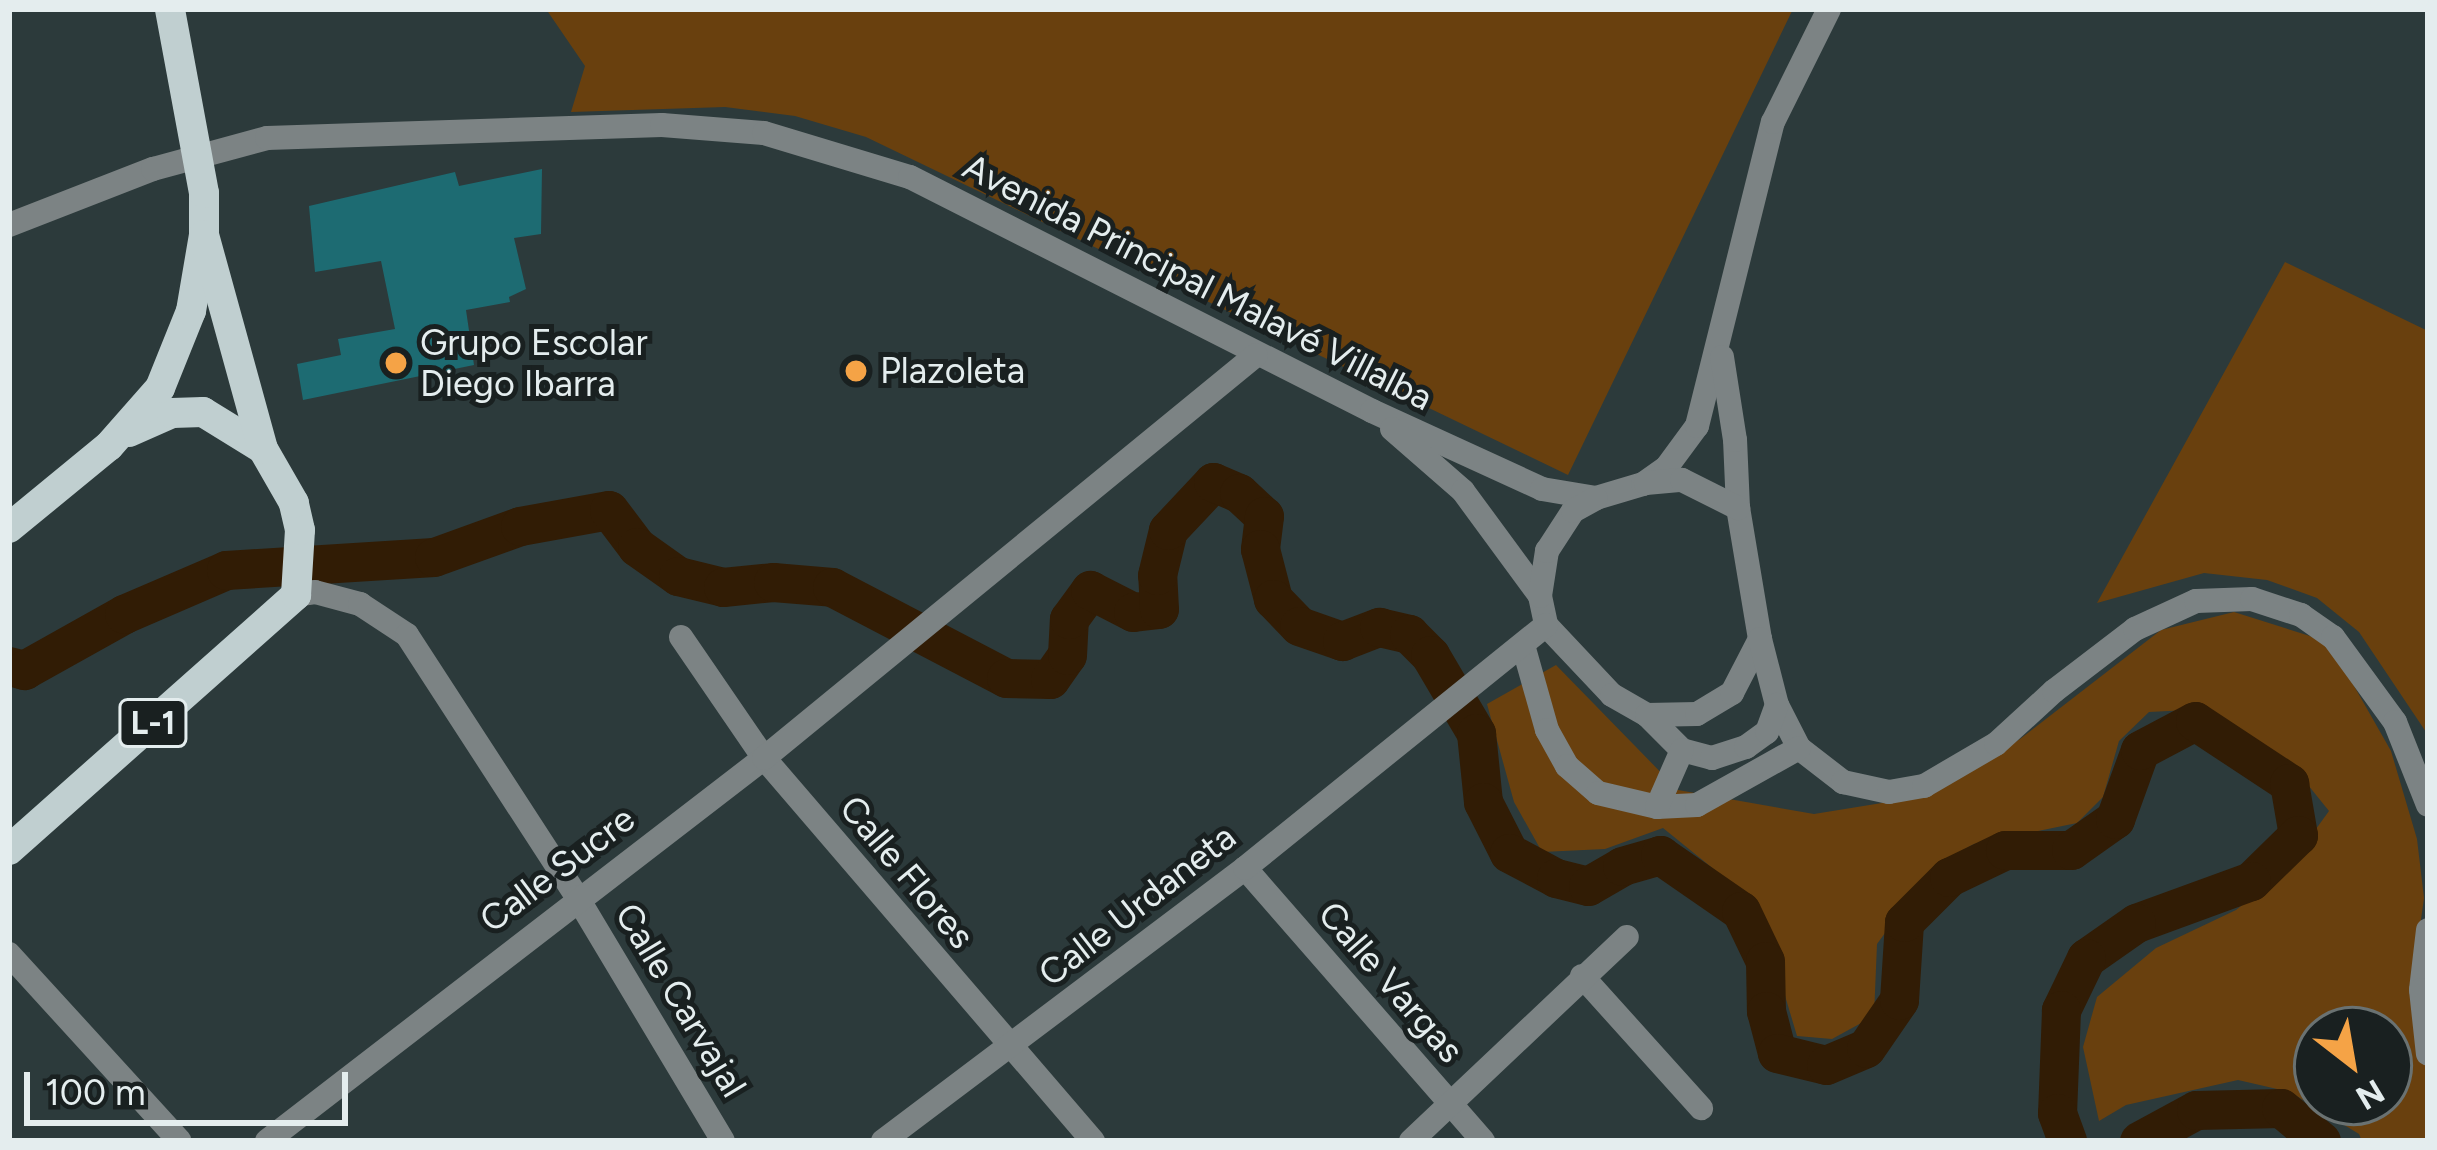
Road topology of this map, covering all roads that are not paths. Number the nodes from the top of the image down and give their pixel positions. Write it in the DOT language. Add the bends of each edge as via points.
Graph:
graph roads {
  1 [pos="170,9"];
  2 [pos="1828,9"];
  3 [pos="200,157"];
  4 [pos="9,224"];
  5 [pos="204,235"];
  6 [pos="1720,344"];
  7 [pos="1256,355"];
  8 [pos="1372,411"];
  9 [pos="109,446"];
  10 [pos="263,449"];
  11 [pos="1643,484"];
  12 [pos="1596,499"];
  13 [pos="1738,508"];
  14 [pos="9,528"];
  15 [pos="297,587"];
  16 [pos="1540,596"];
  17 [pos="1546,625"];
  18 [pos="682,638"];
  19 [pos="1760,639"];
  20 [pos="1517,650"];
  21 [pos="1777,705"];
  22 [pos="1647,715"];
  23 [pos="1799,748"];
  24 [pos="1682,750"];
  25 [pos="764,758"];
  26 [pos="2428,805"];
  27 [pos="1657,807"];
  28 [pos="9,850"];
  29 [pos="1245,868"];
  30 [pos="578,897"];
  31 [pos="2428,930"];
  32 [pos="1627,937"];
  33 [pos="9,954"];
  34 [pos="1582,976"];
  35 [pos="1009,1049"];
  36 [pos="2428,1054"];
  37 [pos="1451,1106"];
  38 [pos="1701,1108"];
  39 [pos="180,1141"];
  40 [pos="267,1141"];
  41 [pos="723,1141"];
  42 [pos="883,1141"];
  43 [pos="1093,1141"];
  44 [pos="1411,1141"];
  45 [pos="1483,1141"];
  1 -- 3 [label="main road"];
  2 -- 6 [label="street, Avenida Principal Malavé Villalba" via="1773,122"];
  3 -- 4 [label="street, Avenida Principal Malavé Villalba"];
  3 -- 5 [label="main road"];
  3 -- 7 [label="street, Avenida Principal Malavé Villalba" via="267,138 350,133 662,125 764,133 910,178"];
  5 -- 9 [label="main road" via="191,311 160,388"];
  5 -- 10 [label="main road"];
  6 -- 11 [label="street, Avenida Principal Malavé Villalba" via="1696,426 1666,468"];
  6 -- 13 [label="street"];
  7 -- 8 [label="street, Avenida Principal Malavé Villalba"];
  7 -- 25 [label="street, Calle Sucre"];
  8 -- 12 [label="street, Avenida Principal Malavé Villalba" via="1542,489"];
  8 -- 16 [label="street" via="1463,491"];
  9 -- 10 [label="main road" via="172,413 203,412"];
  9 -- 14 [label="main road"];
  10 -- 15 [label="main road" via="283,478 300,530"];
  11 -- 12 [label="street, Avenida Principal Malavé Villalba"];
  11 -- 13 [label="street" via="1682,480"];
  12 -- 16 [label="street" via="1573,512 1546,551"];
  13 -- 19 [label="street"];
  15 -- 28 [label="main road, L-1"];
  15 -- 30 [label="street, Calle Carvajal" via="360,604 406,635"];
  16 -- 17 [label="street"];
  17 -- 20 [label="street, Calle Urdaneta"];
  17 -- 22 [label="street" via="1612,695"];
  18 -- 25 [label="street, Calle Flores"];
  19 -- 21 [label="street"];
  19 -- 22 [label="street" via="1742,679 1718,705"];
  20 -- 27 [label="street" via="1567,766 1598,794"];
  20 -- 29 [label="street, Calle Urdaneta"];
  21 -- 23 [label="street"];
  21 -- 24 [label="street" via="1767,732 1746,747 1712,758"];
  22 -- 24 [label="street"];
  23 -- 26 [label="street" via="1866,790 1924,786 1996,744 2135,629 2196,601 2252,598 2333,637 2395,722"];
  23 -- 27 [label="street" via="1697,805"];
  24 -- 27 [label="street"];
  25 -- 30 [label="street, Calle Sucre"];
  25 -- 35 [label="street, Calle Flores"];
  29 -- 35 [label="street, Calle Urdaneta"];
  29 -- 37 [label="street, Calle Vargas"];
  30 -- 40 [label="street, Calle Sucre"];
  30 -- 41 [label="street, Calle Carvajal"];
  31 -- 36 [label="street" via="2421,990"];
  32 -- 34 [label="street"];
  33 -- 39 [label="street"];
  34 -- 37 [label="street"];
  34 -- 38 [label="street"];
  35 -- 42 [label="street, Calle Urdaneta"];
  35 -- 43 [label="street, Calle Flores"];
  37 -- 44 [label="street"];
  37 -- 45 [label="street, Calle Vargas"];
}
